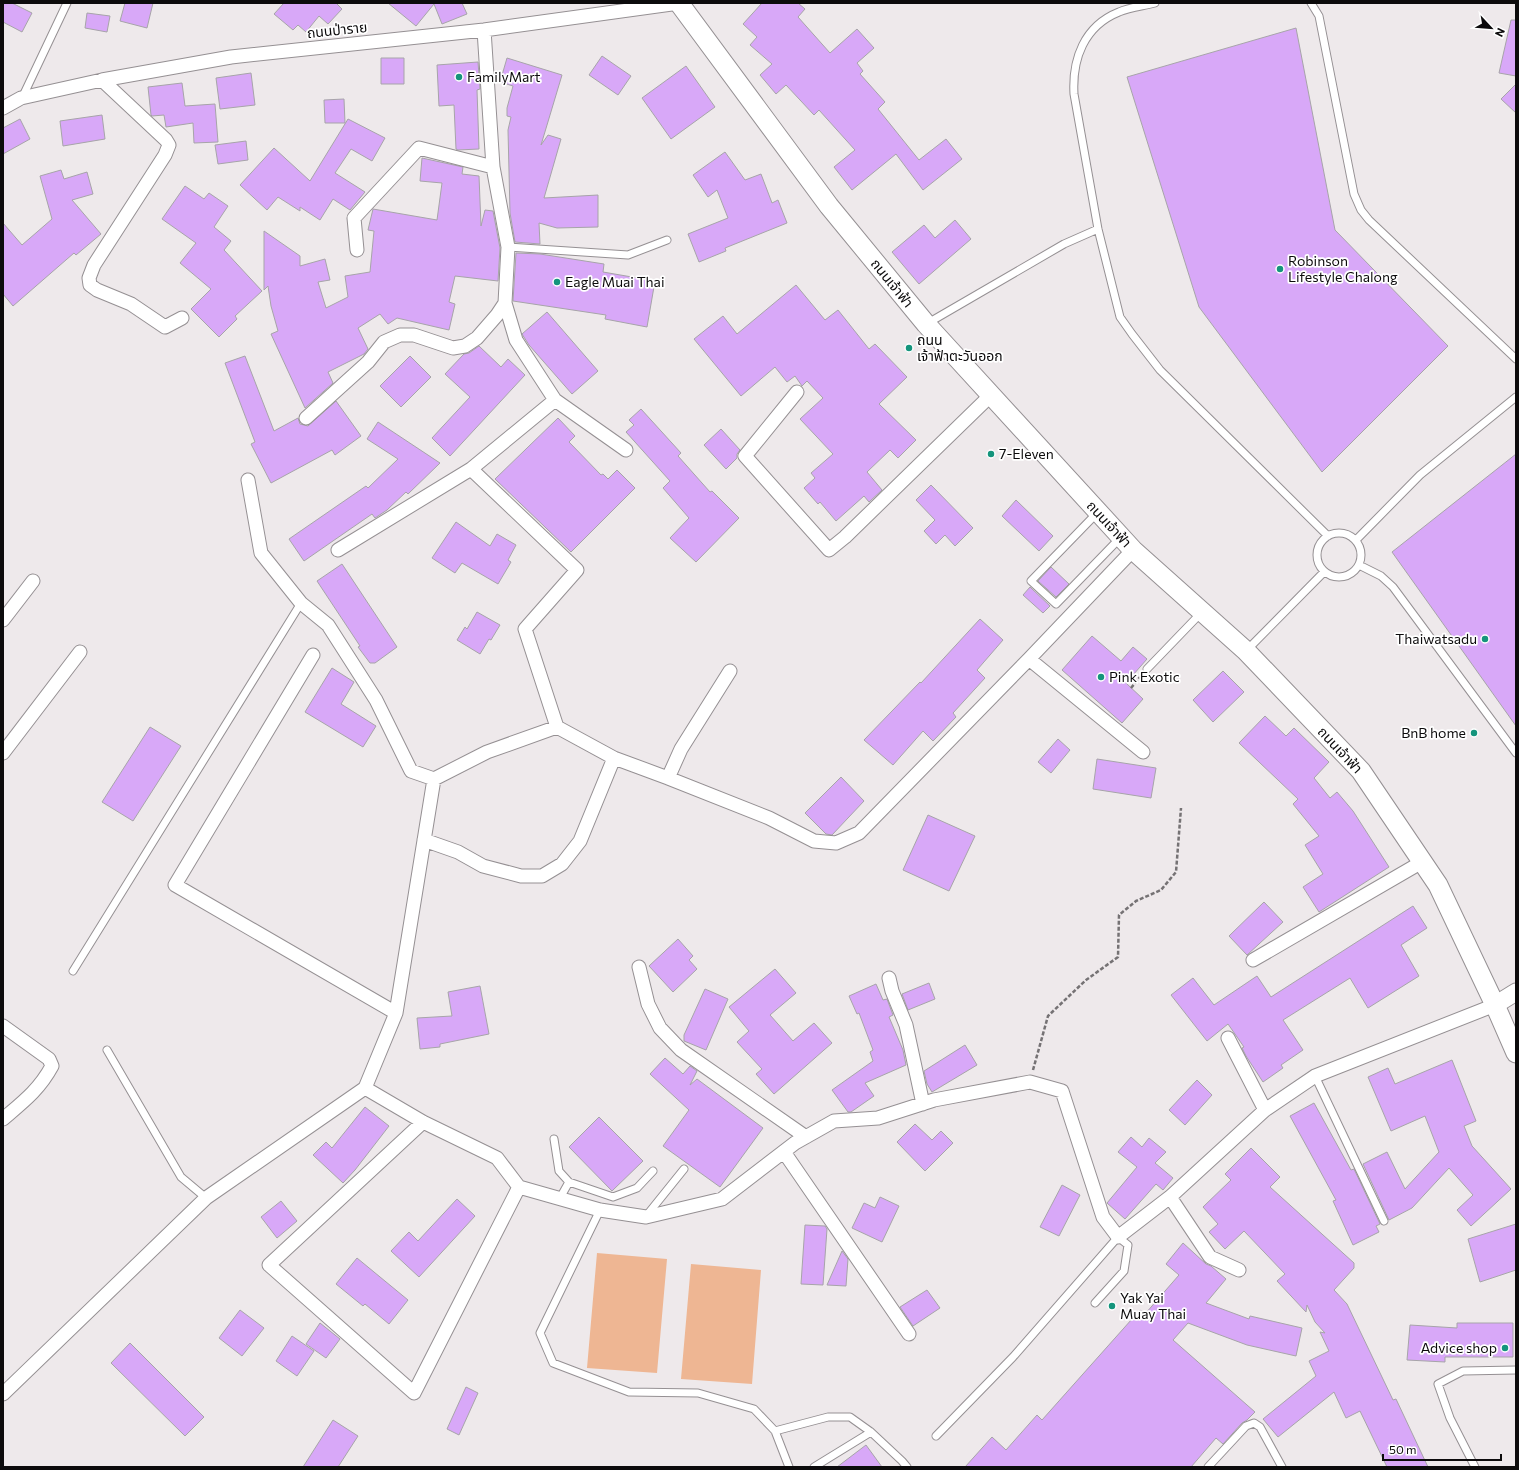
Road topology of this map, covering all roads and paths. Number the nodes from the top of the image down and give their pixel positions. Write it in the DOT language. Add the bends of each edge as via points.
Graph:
graph roads {
  1 [pos="68,3"];
  2 [pos="679,3"];
  3 [pos="1155,3"];
  4 [pos="1311,3"];
  5 [pos="484,30"];
  6 [pos="102,80"];
  7 [pos="22,98"];
  8 [pos="3,108"];
  9 [pos="493,167"];
  10 [pos="1098,229"];
  11 [pos="667,240"];
  12 [pos="508,247"];
  13 [pos="357,250"];
  14 [pos="506,303"];
  15 [pos="182,318"];
  16 [pos="926,324"];
  17 [pos="1516,359"];
  18 [pos="797,392"];
  19 [pos="991,395"];
  20 [pos="1516,397"];
  21 [pos="555,400"];
  22 [pos="306,418"];
  23 [pos="626,450"];
  24 [pos="471,469"];
  25 [pos="248,480"];
  26 [pos="1098,512"];
  27 [pos="1328,536"];
  28 [pos="1356,540"];
  29 [pos="1127,543"];
  30 [pos="338,550"];
  31 [pos="1359,565"];
  32 [pos="1324,572"];
  33 [pos="33,581"];
  34 [pos="301,603"];
  35 [pos="1202,611"];
  36 [pos="3,620"];
  37 [pos="1246,650"];
  38 [pos="80,652"];
  39 [pos="313,655"];
  40 [pos="1029,659"];
  41 [pos="1147,669"];
  42 [pos="730,671"];
  43 [pos="557,727"];
  44 [pos="3,752"];
  45 [pos="1143,752"];
  46 [pos="1516,752"];
  47 [pos="614,758"];
  48 [pos="668,778"];
  49 [pos="434,779"];
  50 [pos="1181,808"];
  51 [pos="424,840"];
  52 [pos="1422,862"];
  53 [pos="1253,960"];
  54 [pos="639,967"];
  55 [pos="73,971"];
  56 [pos="890,978"];
  57 [pos="1516,992"];
  58 [pos="1495,1005"];
  59 [pos="396,1013"];
  60 [pos="3,1026"];
  61 [pos="1228,1038"];
  62 [pos="107,1050"];
  63 [pos="1516,1053"];
  64 [pos="1315,1076"];
  65 [pos="1030,1082"];
  66 [pos="366,1088"];
  67 [pos="923,1104"];
  68 [pos="1265,1110"];
  69 [pos="3,1119"];
  70 [pos="423,1122"];
  71 [pos="806,1137"];
  72 [pos="554,1139"];
  73 [pos="784,1152"];
  74 [pos="684,1169"];
  75 [pos="652,1171"];
  76 [pos="569,1182"];
  77 [pos="519,1187"];
  78 [pos="1170,1197"];
  79 [pos="206,1198"];
  80 [pos="560,1198"];
  81 [pos="600,1210"];
  82 [pos="646,1217"];
  83 [pos="1384,1220"];
  84 [pos="1118,1238"];
  85 [pos="1239,1270"];
  86 [pos="1095,1303"];
  87 [pos="909,1334"];
  88 [pos="1516,1370"];
  89 [pos="3,1394"];
  90 [pos="775,1431"];
  91 [pos="871,1432"];
  92 [pos="936,1436"];
  93 [pos="789,1467"];
  94 [pos="814,1467"];
  95 [pos="907,1467"];
  96 [pos="1208,1467"];
  97 [pos="1282,1467"];
  98 [pos="1475,1467"];
  1 -- 7 [label="lane"];
  2 -- 5 [label="street, ถนนป่าราย"];
  2 -- 16 [label="main road, ถนนเจ้าฟ้า" via="828,206"];
  3 -- 10 [label="lane" via="1119,12 1102,22 1087,38 1076,64 1073,77 1074,94"];
  4 -- 17 [label="lane" via="1319,16 1354,194 1361,210"];
  5 -- 6 [label="street, ถนนป่าราย" via="231,57"];
  5 -- 9 [label="street"];
  6 -- 7 [label="street, ถนนป่าราย"];
  6 -- 15 [label="street" via="169,145 94,265 89,278 90,285 131,304 165,327"];
  7 -- 8 [label="street, ถนนป่าราย"];
  9 -- 12 [label="street"];
  9 -- 13 [label="street" via="419,148 354,218"];
  10 -- 16 [label="lane" via="1064,244"];
  10 -- 27 [label="lane" via="1120,317 1132,334 1160,370"];
  11 -- 12 [label="lane" via="628,255"];
  12 -- 14 [label="street"];
  14 -- 21 [label="street" via="516,340"];
  14 -- 22 [label="street" via="477,338 465,346 453,348 414,335 400,335 384,342 368,362"];
  16 -- 19 [label="main road, ถนนเจ้าฟ้า"];
  18 -- 19 [label="street" via="745,456 829,550"];
  19 -- 26 [label="main road, ถนนเจ้าฟ้า"];
  20 -- 28 [label="lane" via="1420,475"];
  21 -- 23 [label="street"];
  21 -- 24 [label="street"];
  24 -- 30 [label="street"];
  24 -- 43 [label="street" via="577,570 525,629"];
  25 -- 34 [label="street" via="261,553"];
  26 -- 29 [label="main road, ถนนเจ้าฟ้า"];
  26 -- 29 [label="lane" via="1031,581 1056,604"];
  27 -- 28 [label="lane" via="1343,534"];
  27 -- 32 [label="lane" via="1319,546 1318,553 1320,566"];
  28 -- 31 [label="lane" via="1361,552"];
  29 -- 35 [label="main road, ถนนเจ้าฟ้า"];
  29 -- 40 [label="street"];
  31 -- 32 [label="lane" via="1343,577"];
  31 -- 46 [label="lane" via="1381,576 1393,587"];
  32 -- 37 [label="lane"];
  33 -- 36 [label="street"];
  34 -- 49 [label="street" via="328,625 376,700 411,771"];
  34 -- 55 [label="lane"];
  35 -- 37 [label="main road, ถนนเจ้าฟ้า"];
  35 -- 41 [label="lane"];
  37 -- 52 [label="main road, ถนนเจ้าฟ้า" via="1361,771"];
  38 -- 44 [label="street"];
  39 -- 59 [label="street" via="176,885"];
  40 -- 45 [label="street"];
  40 -- 48 [label="street" via="859,833 836,843 814,841 769,818"];
  42 -- 48 [label="street" via="681,749"];
  43 -- 47 [label="street"];
  43 -- 49 [label="street" via="487,752"];
  47 -- 48 [label="street"];
  47 -- 51 [label="street" via="580,841 562,864 542,876 521,876 483,866 458,852"];
  49 -- 51 [label="street"];
  50 -- 65 [label="path" via="1176,872 1161,890 1136,901 1119,915 1118,957 1086,980 1048,1016"];
  51 -- 59 [label="street"];
  52 -- 53 [label="street"];
  52 -- 58 [label="main road, ถนนเจ้าฟ้า" via="1438,885"];
  54 -- 71 [label="street" via="648,1004 660,1028 681,1050"];
  56 -- 67 [label="street" via="892,991 906,1025"];
  57 -- 58 [label="street"];
  58 -- 63 [label="main road, ถนนเจ้าฟ้า"];
  58 -- 64 [label="street"];
  59 -- 66 [label="street"];
  60 -- 69 [label="street" via="49,1058 52,1066 45,1080"];
  61 -- 68 [label="street"];
  62 -- 79 [label="lane" via="181,1177"];
  64 -- 68 [label="street"];
  64 -- 83 [label="lane"];
  65 -- 67 [label="street"];
  65 -- 84 [label="street" via="1062,1091 1103,1218"];
  66 -- 70 [label="street"];
  66 -- 79 [label="street"];
  67 -- 71 [label="street" via="878,1118 834,1121"];
  68 -- 78 [label="street"];
  70 -- 77 [label="street" via="497,1158"];
  70 -- 77 [label="street" via="269,1265 414,1393"];
  71 -- 73 [label="street"];
  72 -- 76 [label="lane" via="559,1171"];
  73 -- 82 [label="street" via="722,1199"];
  73 -- 87 [label="street"];
  74 -- 82 [label="lane"];
  75 -- 76 [label="lane" via="637,1188 613,1197"];
  76 -- 80 [label="lane"];
  77 -- 80 [label="street"];
  78 -- 84 [label="street"];
  78 -- 85 [label="street" via="1210,1257"];
  79 -- 89 [label="street"];
  80 -- 81 [label="street"];
  81 -- 82 [label="street"];
  81 -- 90 [label="lane" via="540,1333 553,1363 629,1392 698,1393 754,1410"];
  84 -- 86 [label="lane" via="1128,1245 1124,1271"];
  84 -- 92 [label="lane" via="1013,1357"];
  88 -- 98 [label="lane" via="1463,1372 1438,1384 1450,1418"];
  90 -- 91 [label="lane" via="828,1417 850,1417"];
  90 -- 93 [label="lane"];
  91 -- 94 [label="lane"];
  91 -- 95 [label="lane"];
  96 -- 97 [label="lane" via="1246,1426 1254,1422 1260,1427"];
}
